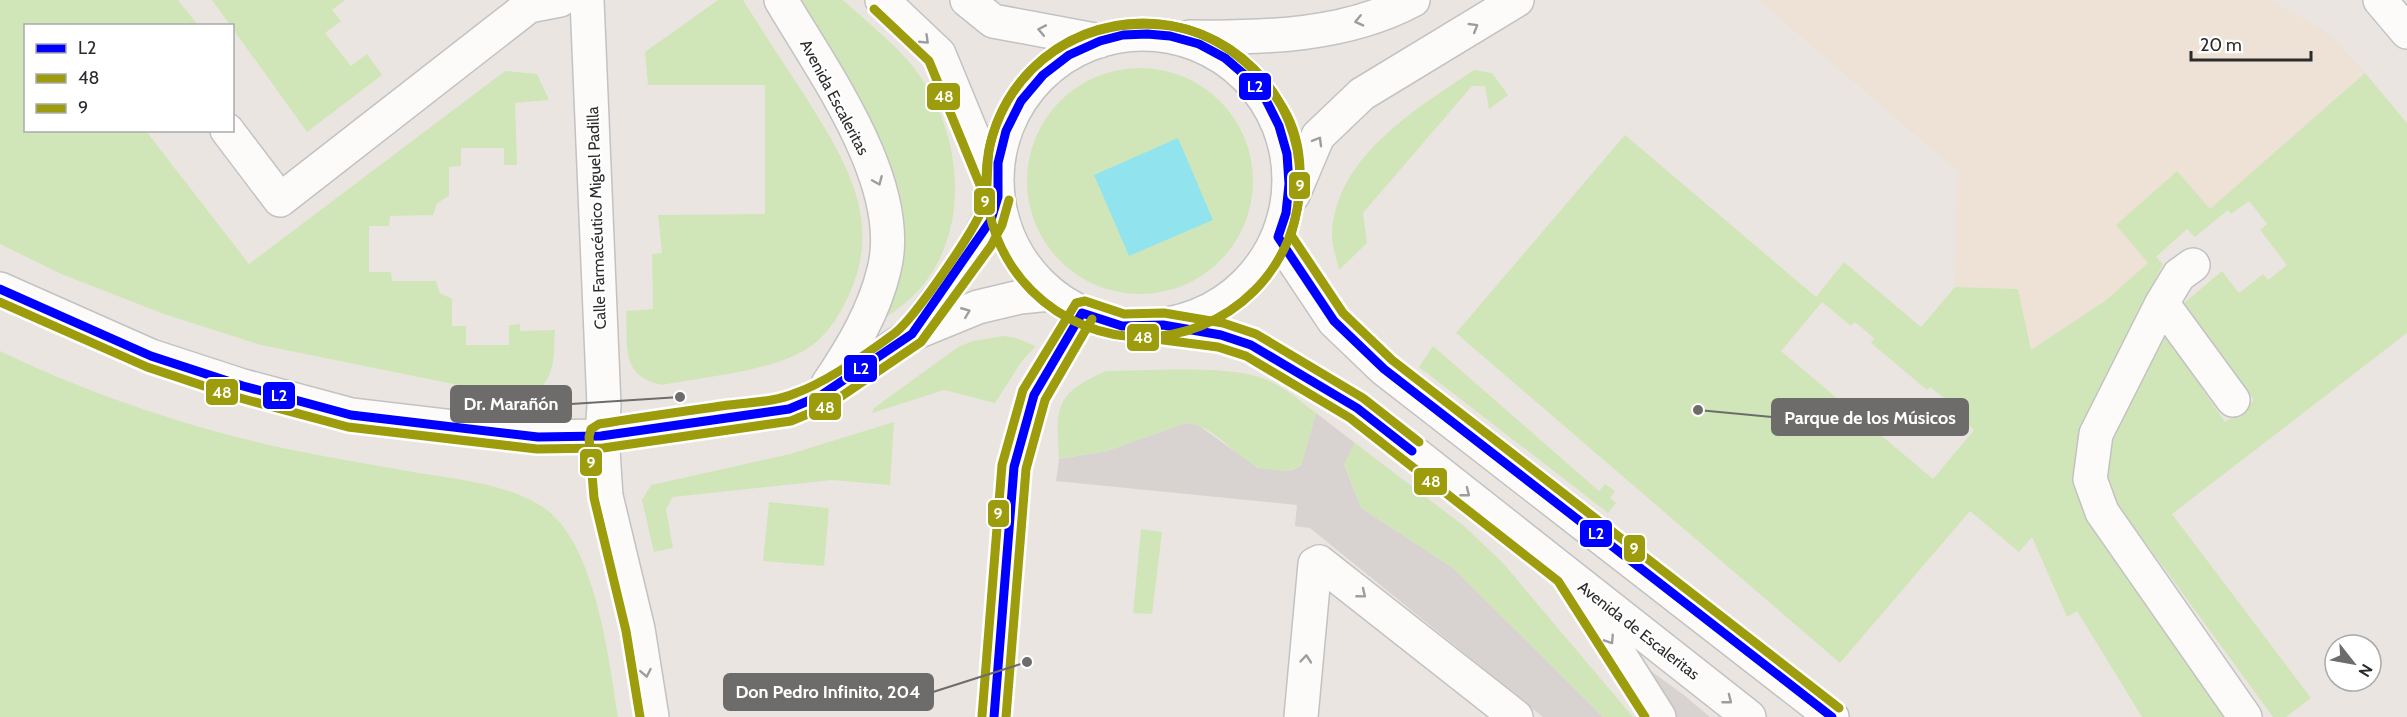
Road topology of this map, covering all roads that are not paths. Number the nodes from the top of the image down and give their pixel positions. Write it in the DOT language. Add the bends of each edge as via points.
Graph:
graph roads {
  1 [pos="560,0"];
  2 [pos="587,0"];
  3 [pos="781,0"];
  4 [pos="882,0"];
  5 [pos="968,0"];
  6 [pos="1413,0"];
  7 [pos="1517,0"];
  8 [pos="2380,0"];
  9 [pos="2407,32"];
  10 [pos="1170,36"];
  11 [pos="1100,41"];
  12 [pos="229,132"];
  13 [pos="998,197"];
  14 [pos="1282,225"];
  15 [pos="2193,265"];
  16 [pos="0,288"];
  17 [pos="1050,294"];
  18 [pos="2162,303"];
  19 [pos="1082,313"];
  20 [pos="1163,326"];
  21 [pos="912,334"];
  22 [pos="820,396"];
  23 [pos="2233,400"];
  24 [pos="602,436"];
  25 [pos="1567,573"];
  26 [pos="652,717"];
  27 [pos="994,717"];
  28 [pos="1301,717"];
  29 [pos="1516,717"];
  30 [pos="1659,717"];
  31 [pos="1749,717"];
  32 [pos="1832,717"];
  33 [pos="2245,717"];
  1 -- 12 [label="street" via="529,6 280,200"];
  2 -- 24 [label="street, Calle Farmacéutico Miguel Padilla" via="604,406"];
  3 -- 22 [label="street, Avenida Escaleritas, one-way" via="858,134 883,192 888,227 885,269 862,332"];
  4 -- 13 [label="street, one-way" via="939,54"];
  11 -- 5 [label="street, one-way" via="993,21"];
  6 -- 10 [label="street, one-way" via="1386,14 1299,34 1242,38"];
  14 -- 7 [label="street, one-way" via="1318,136 1362,94"];
  8 -- 9 [label="street"];
  10 -- 11 [label="street" via="1123,35"];
  10 -- 14 [label="street" via="1199,44 1225,58 1266,100 1280,126 1287,154 1289,184"];
  11 -- 13 [label="street" via="1069,55 1042,75 1021,101 1006,131 998,163"];
  13 -- 17 [label="street" via="1007,234 1025,267"];
  13 -- 21 [label="street" via="980,240"];
  14 -- 20 [label="street" via="1251,279 1211,310"];
  14 -- 32 [label="street" via="1334,321 1384,369"];
  15 -- 18 [label="street" via="2180,275"];
  16 -- 24 [label="street" via="151,356 351,415 538,437"];
  17 -- 19 [label="street"];
  21 -- 17 [label="street, one-way" via="978,307"];
  18 -- 23 [label="street"];
  18 -- 33 [label="street" via="2096,434 2090,479 2102,512"];
  19 -- 20 [label="street" via="1122,326"];
  19 -- 27 [label="street" via="1034,395 1014,467"];
  20 -- 25 [label="street, Avenida de Escaleritas, one-way" via="1251,345 1292,368 1357,408"];
  21 -- 22 [label="street"];
  22 -- 24 [label="street" via="789,409"];
  24 -- 26 [label="street, Calle Farmacéutico Miguel Padilla, one-way" via="606,496 638,629"];
  25 -- 30 [label="street, one-way"];
  25 -- 31 [label="street, Avenida de Escaleritas, one-way"];
  28 -- 29 [label="street, one-way" via="1315,564 1324,564"];
}
